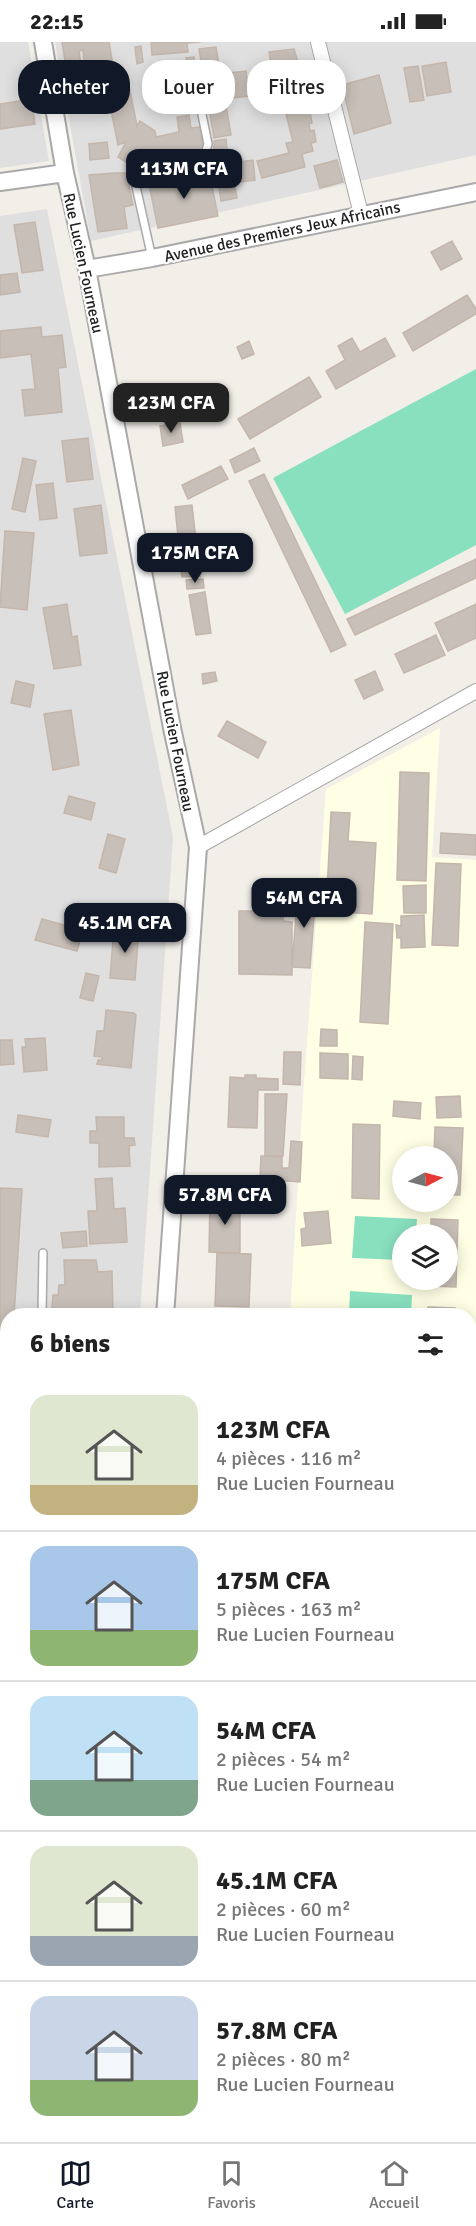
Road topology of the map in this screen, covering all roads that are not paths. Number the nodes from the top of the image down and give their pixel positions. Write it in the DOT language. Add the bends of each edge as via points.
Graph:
graph roads {
  1 [pos="43,42"];
  2 [pos="318,42"];
  3 [pos="202,114"];
  4 [pos="65,173"];
  5 [pos="0,182"];
  6 [pos="476,192"];
  7 [pos="361,214"];
  8 [pos="152,258"];
  9 [pos="87,269"];
  10 [pos="476,691"];
  11 [pos="198,847"];
  12 [pos="43,1253"];
  13 [pos="42,1308"];
  14 [pos="166,1308"];
  1 -- 4 [label="street, Rue Lucien Fourneau"];
  2 -- 7 [label="street"];
  3 -- 8 [label="lane" via="208,144 204,157 142,173 135,182"];
  4 -- 5 [label="street"];
  4 -- 9 [label="street, Rue Lucien Fourneau"];
  6 -- 7 [label="street, Avenue des Premiers Jeux Africains"];
  7 -- 8 [label="street, Avenue des Premiers Jeux Africains"];
  8 -- 9 [label="street, Avenue des Premiers Jeux Africains"];
  9 -- 11 [label="street, Rue Lucien Fourneau" via="172,728"];
  10 -- 11 [label="street"];
  11 -- 14 [label="street, Rue Lucien Fourneau"];
  12 -- 13 [label="lane"];
}
